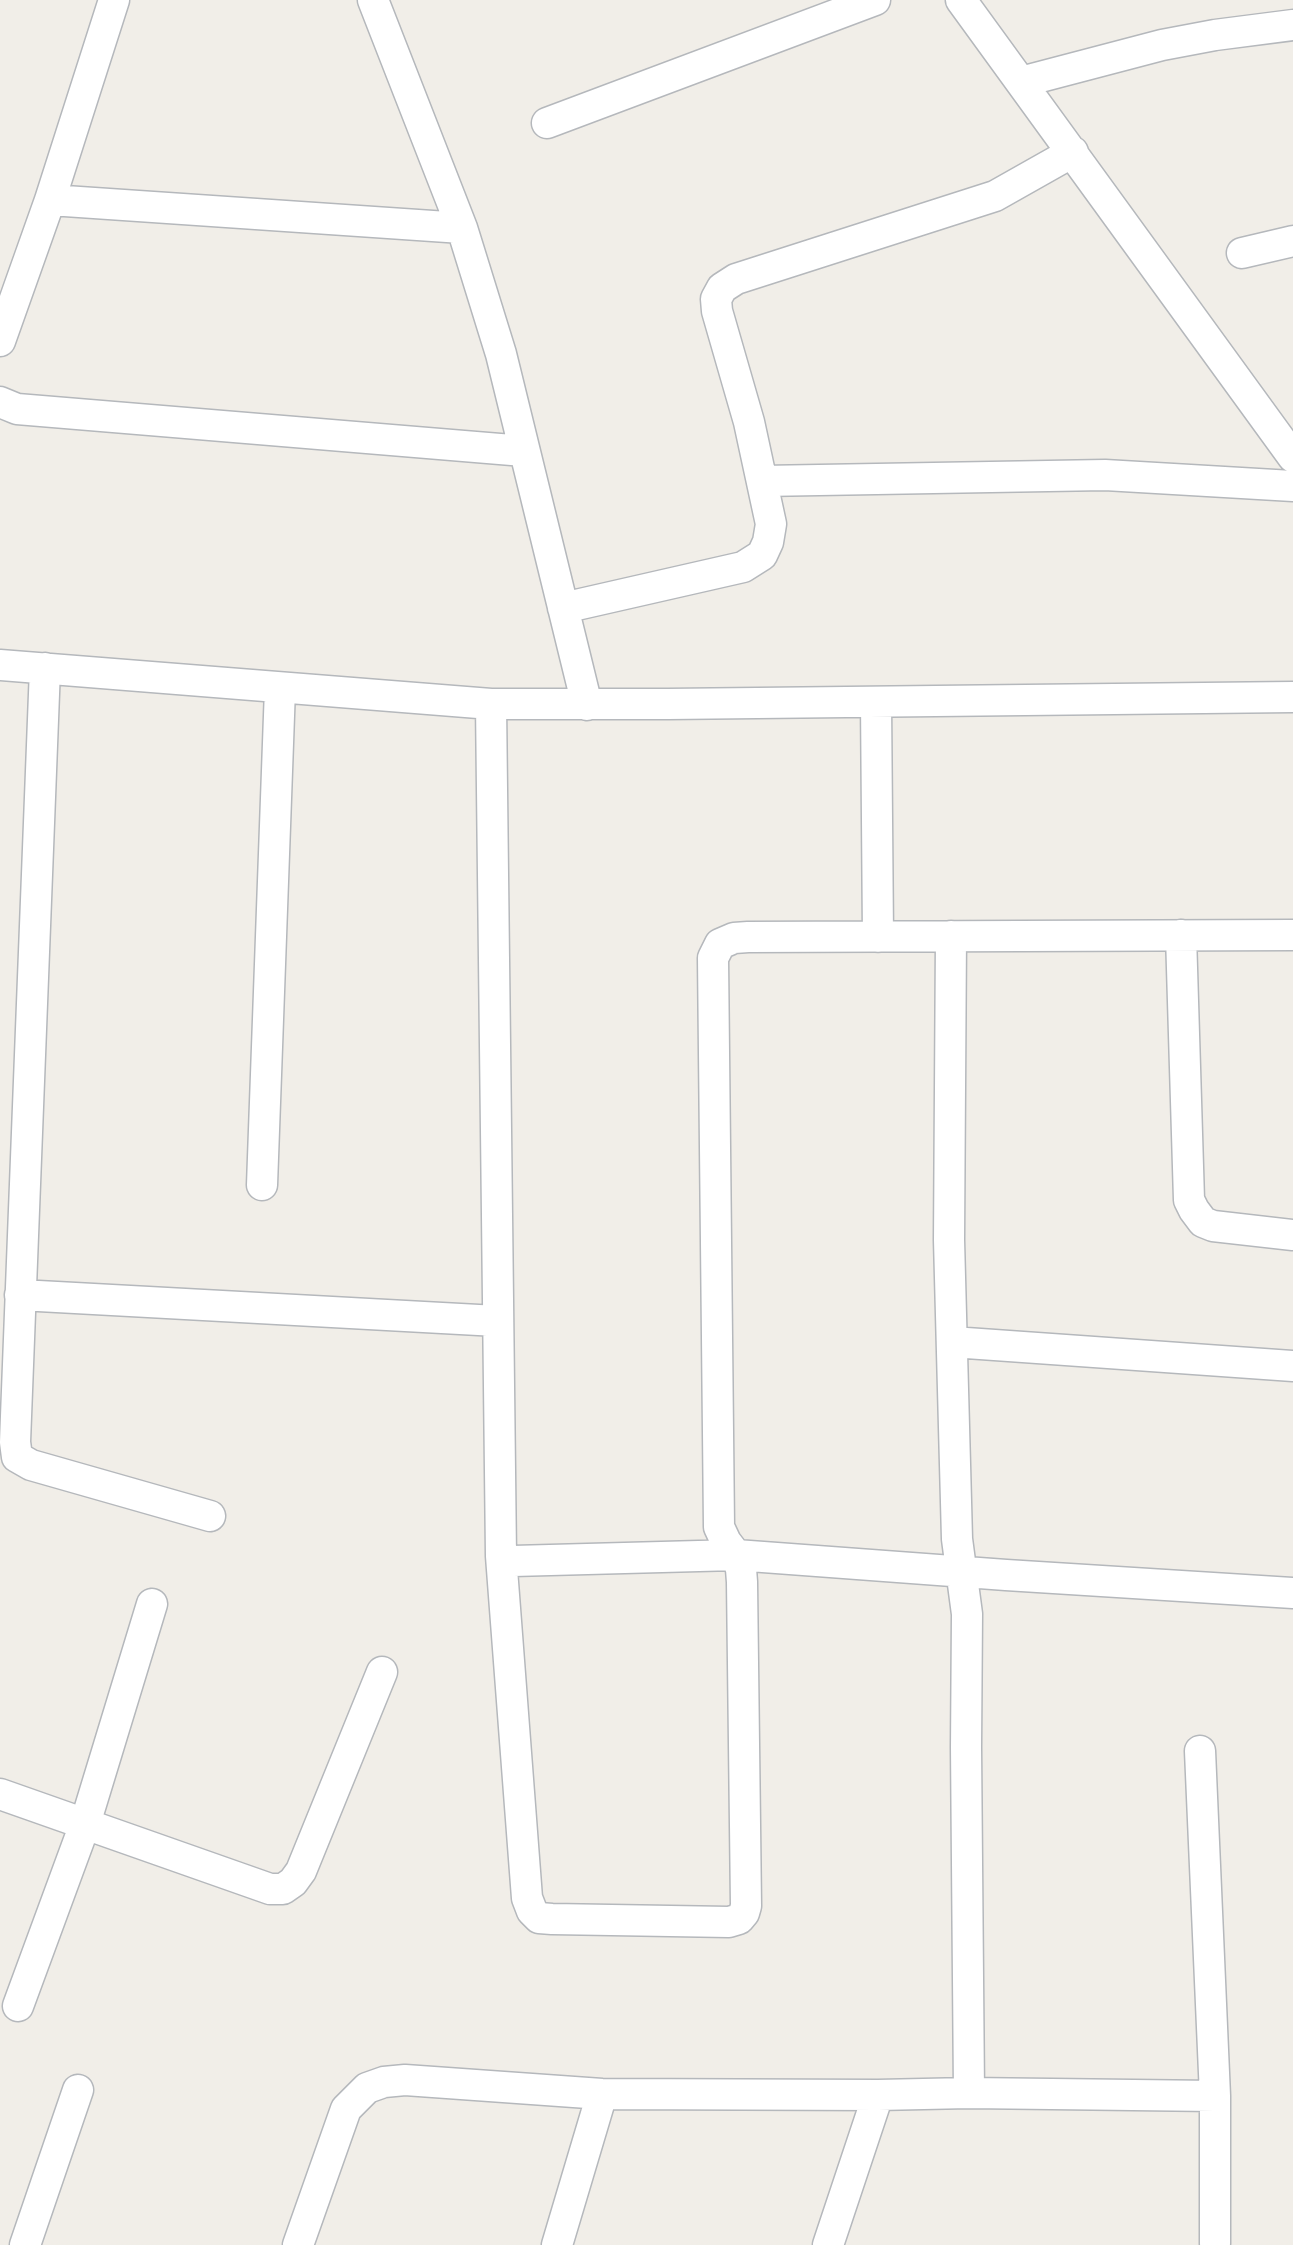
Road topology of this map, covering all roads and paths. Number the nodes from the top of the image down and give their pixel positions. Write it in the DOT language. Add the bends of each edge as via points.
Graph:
graph roads {
  1 [pos="114,0"];
  2 [pos="373,0"];
  3 [pos="874,0"];
  4 [pos="961,0"];
  5 [pos="1293,25"];
  6 [pos="1021,82"];
  7 [pos="548,123"];
  8 [pos="1073,152"];
  9 [pos="50,200"];
  10 [pos="462,228"];
  11 [pos="1293,241"];
  12 [pos="1242,253"];
  13 [pos="0,341"];
  14 [pos="0,402"];
  15 [pos="524,451"];
  16 [pos="1293,457"];
  17 [pos="762,481"];
  18 [pos="1293,486"];
  19 [pos="563,608"];
  20 [pos="0,665"];
  21 [pos="45,668"];
  22 [pos="280,688"];
  23 [pos="1293,697"];
  24 [pos="876,702"];
  25 [pos="491,704"];
  26 [pos="587,705"];
  27 [pos="1293,935"];
  28 [pos="951,936"];
  29 [pos="1181,936"];
  30 [pos="878,937"];
  31 [pos="262,1185"];
  32 [pos="1293,1235"];
  33 [pos="20,1295"];
  34 [pos="497,1321"];
  35 [pos="952,1342"];
  36 [pos="1293,1366"];
  37 [pos="210,1516"];
  38 [pos="736,1555"];
  39 [pos="501,1556"];
  40 [pos="961,1572"];
  41 [pos="1293,1593"];
  42 [pos="152,1604"];
  43 [pos="382,1672"];
  44 [pos="1200,1751"];
  45 [pos="0,1794"];
  46 [pos="85,1824"];
  47 [pos="18,2006"];
  48 [pos="78,2090"];
  49 [pos="969,2092"];
  50 [pos="602,2094"];
  51 [pos="878,2095"];
  52 [pos="1215,2096"];
  53 [pos="1215,2243"];
  54 [pos="25,2245"];
  55 [pos="298,2245"];
  56 [pos="557,2245"];
  57 [pos="828,2245"];
  1 -- 9 [label="street"];
  2 -- 10 [label="street"];
  3 -- 7 [label="street"];
  4 -- 6 [label="street"];
  5 -- 6 [label="street" via="1162,45"];
  6 -- 8 [label="street"];
  8 -- 16 [label="street"];
  8 -- 17 [label="street" via="995,196 735,279 722,288 716,299 717,311"];
  9 -- 10 [label="street"];
  9 -- 13 [label="street"];
  10 -- 15 [label="street" via="501,354"];
  11 -- 12 [label="street"];
  14 -- 15 [label="street" via="17,409"];
  15 -- 19 [label="street"];
  17 -- 18 [label="street" via="1105,476"];
  17 -- 19 [label="street" via="771,524 762,555 753,561 743,567"];
  19 -- 26 [label="street"];
  20 -- 21 [label="street"];
  21 -- 22 [label="street"];
  21 -- 33 [label="street"];
  22 -- 25 [label="street"];
  22 -- 31 [label="street"];
  23 -- 24 [label="street"];
  24 -- 26 [label="street"];
  24 -- 30 [label="street"];
  25 -- 26 [label="street"];
  25 -- 34 [label="street"];
  27 -- 29 [label="street"];
  28 -- 29 [label="street"];
  28 -- 30 [label="street"];
  28 -- 35 [label="street"];
  29 -- 32 [label="street" via="1189,1200 1203,1222 1214,1226"];
  30 -- 38 [label="street" via="734,938 720,944 713,958 719,1527"];
  33 -- 34 [label="street"];
  33 -- 37 [label="street" via="17,1457 31,1465"];
  34 -- 39 [label="street"];
  35 -- 36 [label="street"];
  35 -- 40 [label="street"];
  38 -- 39 [label="street" via="513,1561"];
  38 -- 39 [label="street" via="742,1582 746,1906 739,1919 729,1922 552,1919 539,1918 532,1911 527,1898"];
  38 -- 40 [label="street"];
  40 -- 41 [label="street"];
  40 -- 49 [label="street" via="967,1614"];
  42 -- 46 [label="street"];
  43 -- 46 [label="street" via="301,1871 283,1889 270,1889"];
  44 -- 52 [label="street"];
  45 -- 46 [label="street"];
  46 -- 47 [label="street"];
  48 -- 54 [label="street"];
  49 -- 51 [label="street"];
  49 -- 52 [label="street"];
  50 -- 51 [label="street"];
  50 -- 55 [label="street" via="405,2080 367,2088 346,2109"];
  50 -- 56 [label="street"];
  51 -- 57 [label="street"];
  52 -- 53 [label="street"];
}
